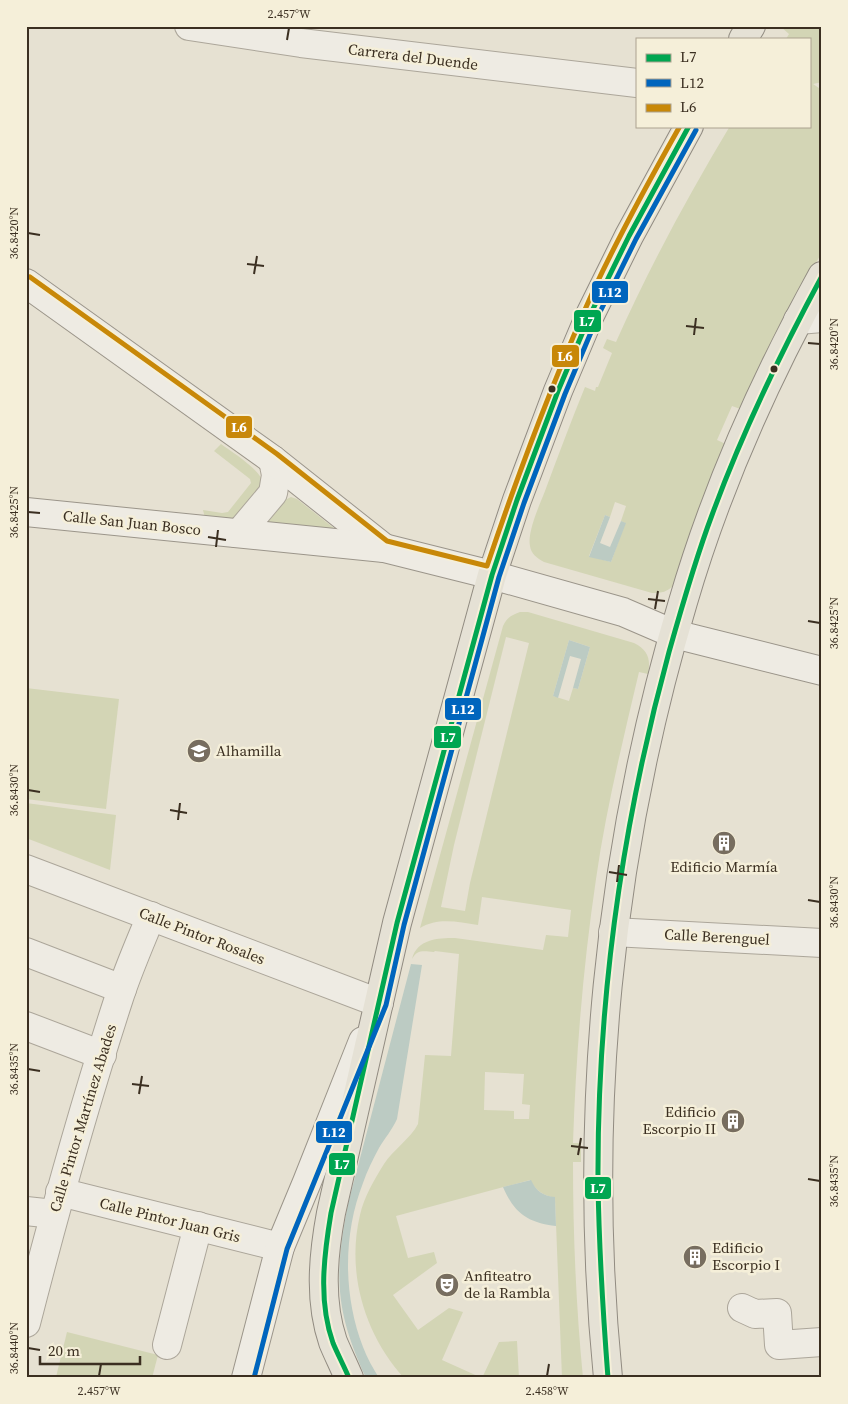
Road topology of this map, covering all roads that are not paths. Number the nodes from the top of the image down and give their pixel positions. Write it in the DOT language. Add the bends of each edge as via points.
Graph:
graph roads {
  1 [pos="189,26"];
  2 [pos="751,26"];
  3 [pos="308,35"];
  4 [pos="744,38"];
  5 [pos="636,83"];
  6 [pos="687,128"];
  7 [pos="822,276"];
  8 [pos="26,283"];
  9 [pos="810,319"];
  10 [pos="273,460"];
  11 [pos="26,512"];
  12 [pos="236,533"];
  13 [pos="384,548"];
  14 [pos="492,575"];
  15 [pos="674,634"];
  16 [pos="822,671"];
  17 [pos="26,869"];
  18 [pos="151,916"];
  19 [pos="613,932"];
  20 [pos="822,943"];
  21 [pos="26,952"];
  22 [pos="122,989"];
  23 [pos="379,1002"];
  24 [pos="26,1026"];
  25 [pos="102,1055"];
  26 [pos="57,1203"];
  27 [pos="26,1211"];
  28 [pos="198,1226"];
  29 [pos="280,1247"];
  30 [pos="742,1308"];
  31 [pos="26,1323"];
  32 [pos="822,1342"];
  33 [pos="167,1345"];
  34 [pos="246,1378"];
  35 [pos="348,1378"];
  36 [pos="608,1378"];
  1 -- 3 [label="street, Carrera del Duende"];
  2 -- 4 [label="main road"];
  3 -- 5 [label="street, Carrera del Duende"];
  6 -- 14 [label="main road" via="590,315 528,469"];
  7 -- 9 [label="main road"];
  8 -- 10 [label="street"];
  9 -- 15 [label="main road" via="761,398 697,558"];
  10 -- 12 [label="street" via="276,475 273,493"];
  10 -- 13 [label="street"];
  11 -- 12 [label="street, Calle San Juan Bosco"];
  12 -- 13 [label="street, Calle San Juan Bosco"];
  13 -- 14 [label="street, Calle San Juan Bosco"];
  14 -- 15 [label="street, Calle San Juan Bosco" via="624,612"];
  14 -- 23 [label="main road" via="399,914"];
  15 -- 16 [label="street, Calle San Juan Bosco"];
  15 -- 19 [label="main road" via="632,812"];
  17 -- 18 [label="street, Calle Pintor Rosales"];
  18 -- 22 [label="street, Calle Pintor Martínez Abades"];
  18 -- 23 [label="street, Calle Pintor Rosales"];
  19 -- 20 [label="street, Calle Berenguel"];
  19 -- 36 [label="main road" via="600,1069 597,1148 599,1258"];
  21 -- 22 [label="street"];
  22 -- 25 [label="street, Calle Pintor Martínez Abades"];
  23 -- 29 [label="street"];
  23 -- 35 [label="main road" via="331,1213 325,1253 328,1323"];
  24 -- 25 [label="street"];
  25 -- 26 [label="street, Calle Pintor Martínez Abades"];
  26 -- 27 [label="street, Calle Pintor Juan Gris"];
  26 -- 28 [label="street, Calle Pintor Juan Gris"];
  26 -- 31 [label="street, Calle Pintor Martínez Abades"];
  28 -- 29 [label="street, Calle Pintor Juan Gris"];
  28 -- 33 [label="street"];
  29 -- 34 [label="street"];
  30 -- 32 [label="street" via="755,1314 777,1313 780,1345"];
}
